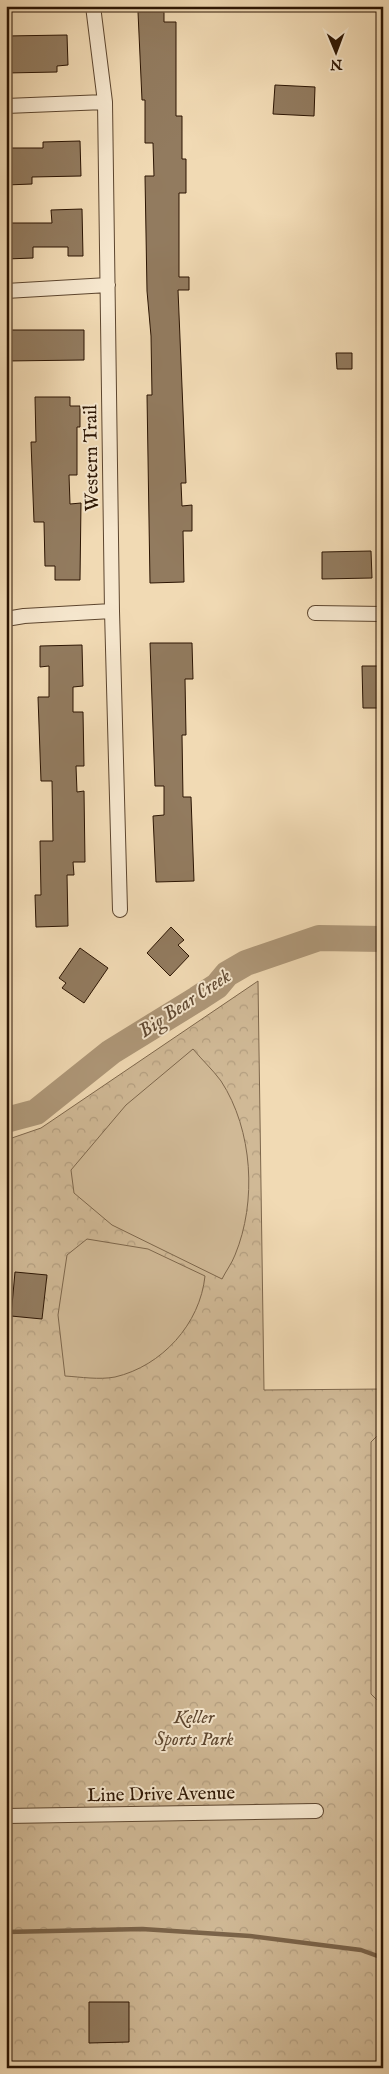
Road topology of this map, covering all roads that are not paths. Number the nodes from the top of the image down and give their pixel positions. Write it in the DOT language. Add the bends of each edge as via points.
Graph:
graph roads {
  1 [pos="92,6"];
  2 [pos="105,102"];
  3 [pos="6,106"];
  4 [pos="108,285"];
  5 [pos="6,291"];
  6 [pos="112,611"];
  7 [pos="315,613"];
  8 [pos="383,614"];
  9 [pos="6,619"];
  10 [pos="120,910"];
  11 [pos="316,1811"];
  12 [pos="6,1816"];
  1 -- 2 [label="street, Western Trail"];
  2 -- 3 [label="street"];
  2 -- 4 [label="street, Western Trail"];
  4 -- 5 [label="street"];
  4 -- 6 [label="street, Western Trail"];
  6 -- 9 [label="street"];
  6 -- 10 [label="street, Western Trail"];
  7 -- 8 [label="street"];
  11 -- 12 [label="street, Line Drive Avenue"];
}
